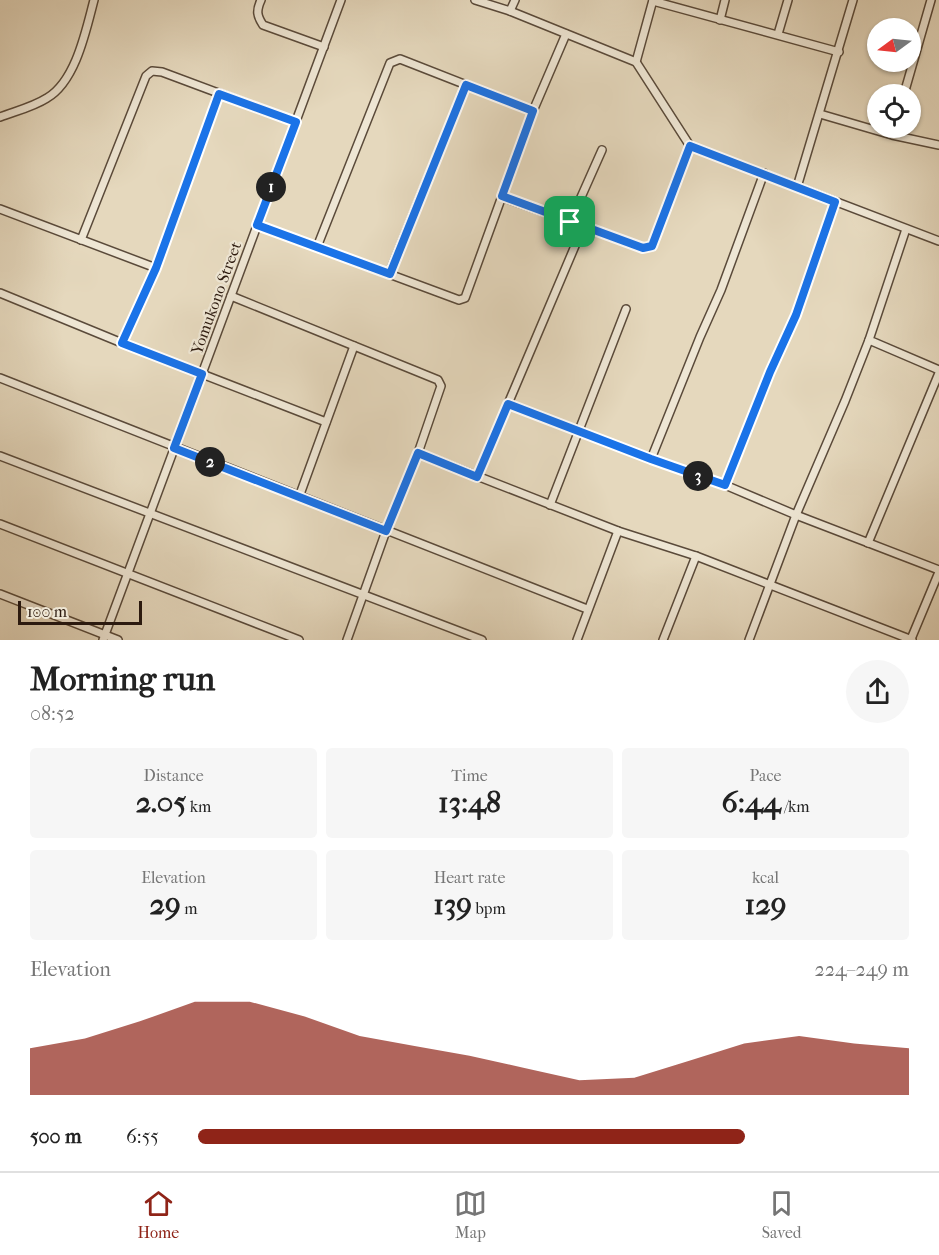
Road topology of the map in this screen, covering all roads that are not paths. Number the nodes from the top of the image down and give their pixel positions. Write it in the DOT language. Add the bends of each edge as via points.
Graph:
graph roads {
  1 [pos="94,0"];
  2 [pos="261,0"];
  3 [pos="341,0"];
  4 [pos="475,0"];
  5 [pos="515,0"];
  6 [pos="725,0"];
  7 [pos="788,0"];
  8 [pos="853,0"];
  9 [pos="931,0"];
  10 [pos="653,1"];
  11 [pos="510,11"];
  12 [pos="720,20"];
  13 [pos="566,34"];
  14 [pos="778,34"];
  15 [pos="324,47"];
  16 [pos="839,52"];
  17 [pos="636,62"];
  18 [pos="907,84"];
  19 [pos="466,85"];
  20 [pos="219,94"];
  21 [pos="533,111"];
  22 [pos="820,114"];
  23 [pos="0,117"];
  24 [pos="296,122"];
  25 [pos="867,125"];
  26 [pos="914,138"];
  27 [pos="690,146"];
  28 [pos="939,146"];
  29 [pos="602,150"];
  30 [pos="764,173"];
  31 [pos="797,187"];
  32 [pos="502,196"];
  33 [pos="835,202"];
  34 [pos="0,209"];
  35 [pos="570,222"];
  36 [pos="257,225"];
  37 [pos="584,227"];
  38 [pos="906,230"];
  39 [pos="81,240"];
  40 [pos="939,241"];
  41 [pos="317,247"];
  42 [pos="156,268"];
  43 [pos="390,274"];
  44 [pos="0,293"];
  45 [pos="231,296"];
  46 [pos="626,309"];
  47 [pos="869,340"];
  48 [pos="122,343"];
  49 [pos="354,346"];
  50 [pos="939,371"];
  51 [pos="202,374"];
  52 [pos="0,378"];
  53 [pos="508,404"];
  54 [pos="326,422"];
  55 [pos="579,431"];
  56 [pos="174,448"];
  57 [pos="418,453"];
  58 [pos="0,456"];
  59 [pos="651,459"];
  60 [pos="477,477"];
  61 [pos="725,485"];
  62 [pos="299,497"];
  63 [pos="550,505"];
  64 [pos="150,514"];
  65 [pos="796,515"];
  66 [pos="0,524"];
  67 [pos="386,531"];
  68 [pos="618,531"];
  69 [pos="868,543"];
  70 [pos="696,556"];
  71 [pos="939,571"];
  72 [pos="127,574"];
  73 [pos="769,585"];
  74 [pos="0,594"];
  75 [pos="363,594"];
  76 [pos="587,609"];
  77 [pos="104,638"];
  78 [pos="118,640"];
  79 [pos="299,640"];
  80 [pos="347,640"];
  81 [pos="482,640"];
  82 [pos="576,640"];
  83 [pos="663,640"];
  84 [pos="749,640"];
  85 [pos="912,640"];
  1 -- 23 [label="street" via="83,40 60,89 33,106"];
  2 -- 15 [label="street" via="256,10 263,25"];
  3 -- 15 [label="street, Yomukono Street"];
  4 -- 11 [label="street"];
  5 -- 11 [label="street"];
  6 -- 12 [label="street"];
  7 -- 14 [label="street"];
  8 -- 16 [label="street"];
  9 -- 18 [label="street"];
  10 -- 12 [label="street"];
  10 -- 17 [label="street"];
  11 -- 13 [label="street"];
  12 -- 14 [label="street"];
  13 -- 17 [label="street"];
  13 -- 21 [label="street"];
  14 -- 16 [label="street"];
  15 -- 24 [label="street, Yomukono Street"];
  16 -- 22 [label="street"];
  17 -- 27 [label="street"];
  19 -- 21 [label="street"];
  19 -- 41 [label="street" via="400,59 390,63"];
  19 -- 43 [label="street"];
  20 -- 24 [label="street"];
  20 -- 39 [label="street" via="162,72 152,71 146,76"];
  20 -- 42 [label="street"];
  21 -- 32 [label="street"];
  22 -- 25 [label="street"];
  22 -- 31 [label="street"];
  24 -- 36 [label="street, Yomukono Street"];
  26 -- 28 [label="street"];
  27 -- 30 [label="street"];
  27 -- 37 [label="street" via="652,246 643,248"];
  29 -- 35 [label="street"];
  30 -- 31 [label="street"];
  30 -- 59 [label="street" via="721,290"];
  31 -- 33 [label="street"];
  32 -- 35 [label="street"];
  32 -- 43 [label="street" via="465,298"];
  33 -- 38 [label="street"];
  33 -- 61 [label="street" via="796,315"];
  34 -- 39 [label="street"];
  35 -- 37 [label="street"];
  36 -- 41 [label="street"];
  36 -- 45 [label="street, Yomukono Street"];
  37 -- 53 [label="street"];
  38 -- 40 [label="street"];
  38 -- 47 [label="street"];
  39 -- 42 [label="street"];
  41 -- 43 [label="street"];
  42 -- 48 [label="street"];
  44 -- 48 [label="street"];
  45 -- 49 [label="street"];
  45 -- 51 [label="street, Yomukono Street"];
  46 -- 55 [label="street"];
  47 -- 50 [label="street"];
  47 -- 65 [label="street"];
  48 -- 51 [label="street"];
  49 -- 54 [label="street"];
  49 -- 57 [label="street" via="440,383"];
  50 -- 69 [label="street"];
  51 -- 54 [label="street"];
  51 -- 56 [label="street, Yomukono Street"];
  52 -- 56 [label="street"];
  53 -- 55 [label="street"];
  53 -- 60 [label="street"];
  54 -- 62 [label="street"];
  55 -- 59 [label="street"];
  55 -- 63 [label="street"];
  56 -- 62 [label="street"];
  56 -- 64 [label="street, Yomukono Street"];
  57 -- 60 [label="street"];
  57 -- 67 [label="street"];
  58 -- 64 [label="street"];
  59 -- 61 [label="street"];
  60 -- 63 [label="street"];
  61 -- 65 [label="street"];
  62 -- 67 [label="street"];
  63 -- 68 [label="street"];
  64 -- 72 [label="street, Yomukono Street"];
  64 -- 75 [label="street"];
  65 -- 69 [label="street"];
  65 -- 73 [label="street"];
  66 -- 72 [label="street"];
  67 -- 75 [label="street"];
  67 -- 76 [label="street"];
  68 -- 70 [label="street"];
  68 -- 76 [label="street"];
  69 -- 71 [label="street"];
  70 -- 73 [label="street"];
  70 -- 83 [label="street"];
  71 -- 85 [label="street"];
  72 -- 77 [label="street, Yomukono Street"];
  72 -- 79 [label="street"];
  73 -- 84 [label="street"];
  73 -- 85 [label="street"];
  74 -- 77 [label="street"];
  75 -- 80 [label="street"];
  75 -- 81 [label="street"];
  76 -- 82 [label="street"];
  77 -- 78 [label="street"];
}
